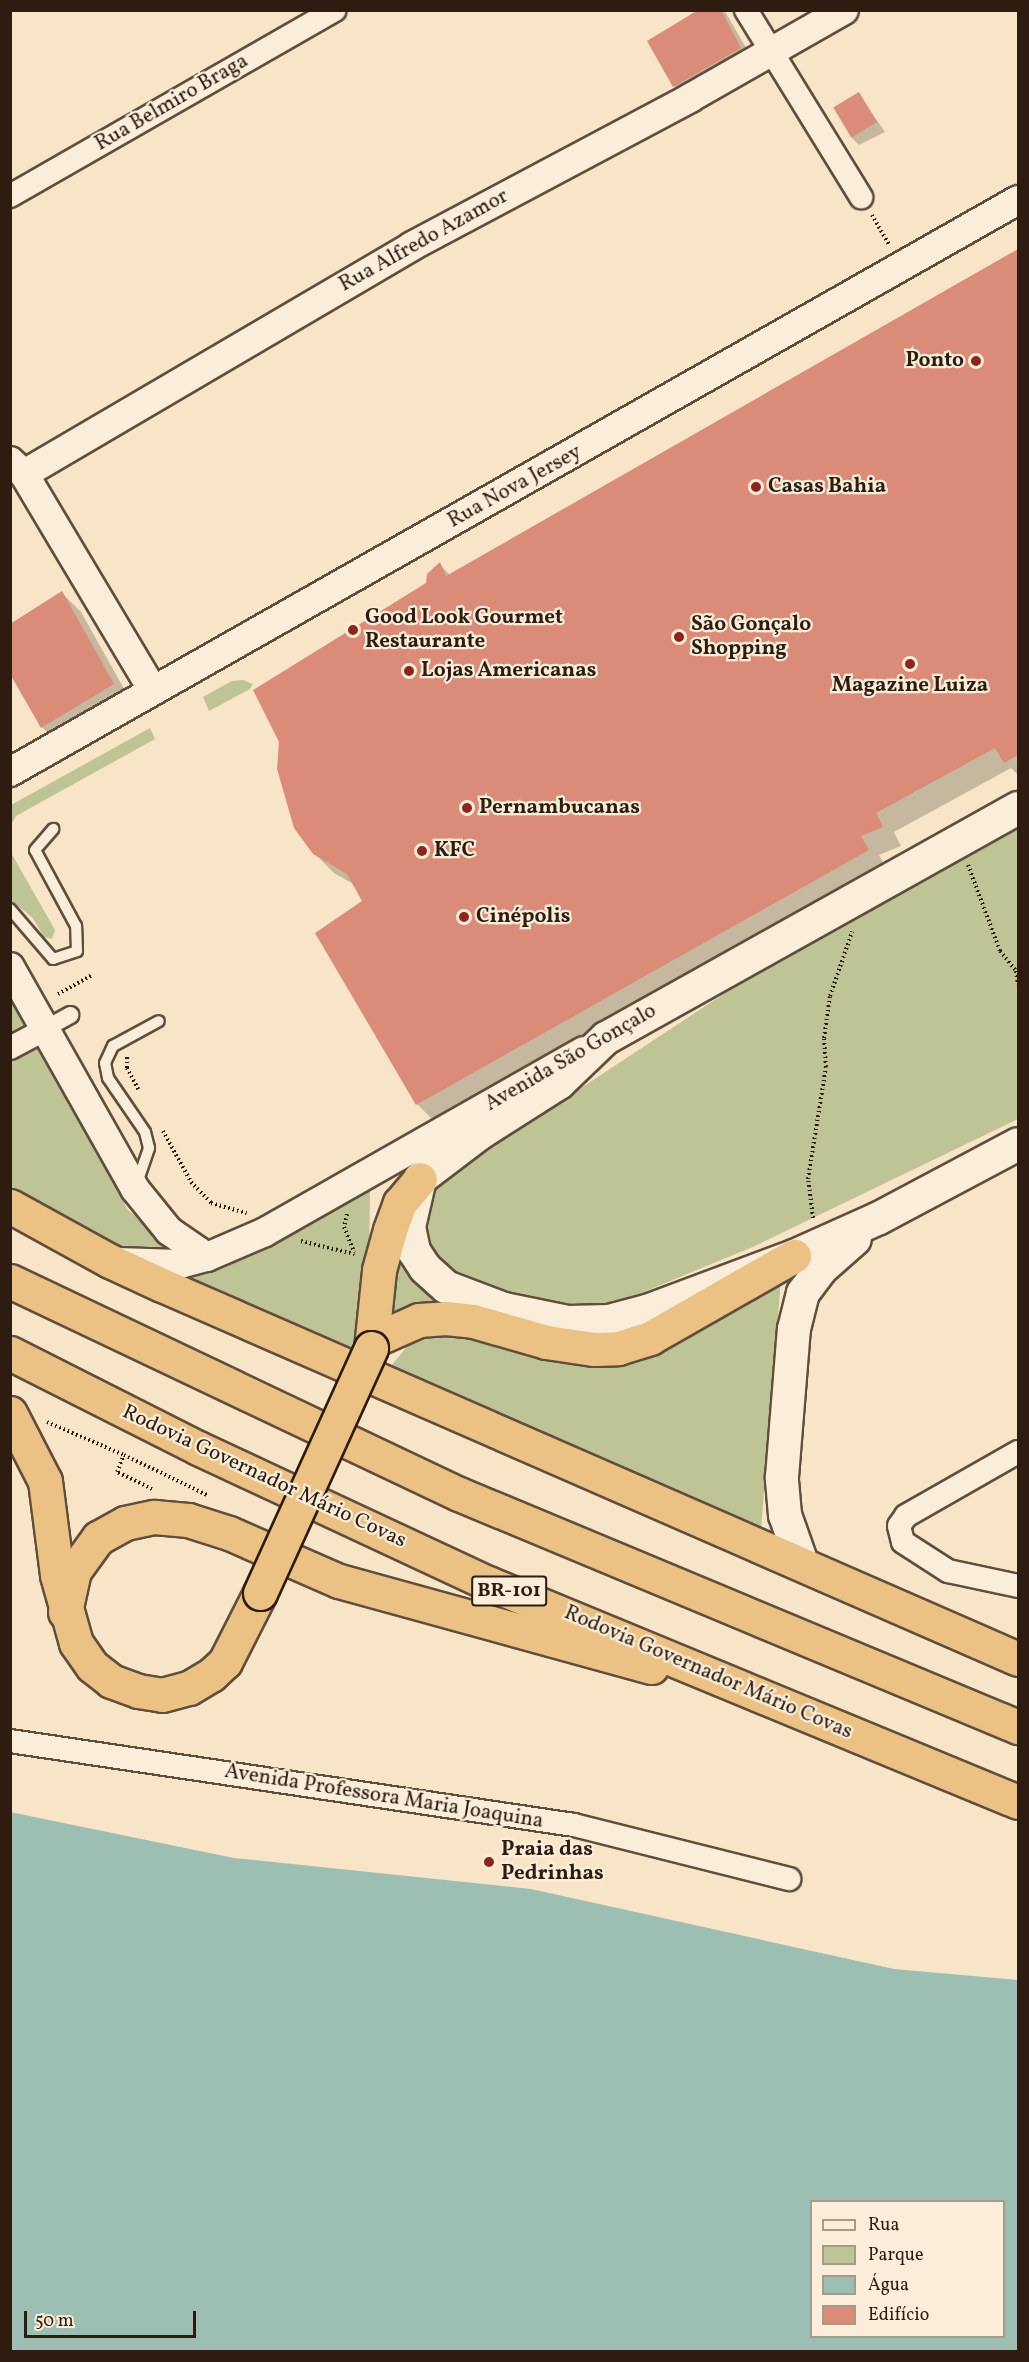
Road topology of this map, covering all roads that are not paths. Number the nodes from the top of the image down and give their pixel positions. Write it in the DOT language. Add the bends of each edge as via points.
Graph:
graph roads {
  1 [pos="335,10"];
  2 [pos="746,10"];
  3 [pos="844,10"];
  4 [pos="770,53"];
  5 [pos="10,196"];
  6 [pos="861,197"];
  7 [pos="1018,200"];
  8 [pos="15,473"];
  9 [pos="153,690"];
  10 [pos="10,772"];
  11 [pos="1018,808"];
  12 [pos="53,829"];
  13 [pos="10,909"];
  14 [pos="10,968"];
  15 [pos="57,1022"];
  16 [pos="159,1022"];
  17 [pos="606,1038"];
  18 [pos="10,1048"];
  19 [pos="1018,1144"];
  20 [pos="420,1179"];
  21 [pos="135,1189"];
  22 [pos="10,1206"];
  23 [pos="879,1218"];
  24 [pos="808,1250"];
  25 [pos="207,1257"];
  26 [pos="110,1261"];
  27 [pos="10,1281"];
  28 [pos="373,1344"];
  29 [pos="10,1353"];
  30 [pos="16,1421"];
  31 [pos="1018,1452"];
  32 [pos="802,1563"];
  33 [pos="1018,1586"];
  34 [pos="65,1612"];
  35 [pos="1011,1650"];
  36 [pos="735,1686"];
  37 [pos="1018,1727"];
  38 [pos="10,1741"];
  39 [pos="1018,1802"];
  40 [pos="789,1879"];
  1 -- 5 [label="street, Rua Belmiro Braga"];
  2 -- 4 [label="street"];
  3 -- 4 [label="street, Rua Alfredo Azamor"];
  4 -- 6 [label="street"];
  4 -- 8 [label="street, Rua Alfredo Azamor" via="412,246"];
  7 -- 9 [label="street, Rua Nova Jersey"];
  8 -- 9 [label="street"];
  9 -- 10 [label="street, Rua Nova Jersey"];
  11 -- 17 [label="main road, Avenida São Gonçalo"];
  12 -- 13 [label="lane" via="35,850 76,926 77,951 53,959"];
  14 -- 15 [label="street"];
  15 -- 18 [label="street"];
  15 -- 21 [label="street"];
  16 -- 21 [label="lane" via="112,1046 105,1063 108,1078 145,1132 149,1148"];
  17 -- 20 [label="main road" via="559,1083 479,1134"];
  17 -- 25 [label="street, Avenida São Gonçalo" via="265,1232"];
  19 -- 23 [label="main road"];
  20 -- 24 [label="main road" via="409,1227 414,1251 425,1268 446,1287 504,1309 568,1322 609,1321 646,1311"];
  20 -- 28 [label="highway" via="400,1203 390,1230 379,1270"];
  21 -- 25 [label="street" via="169,1231"];
  22 -- 26 [label="highway"];
  23 -- 24 [label="main road"];
  23 -- 32 [label="main road" via="821,1269 803,1293 794,1329 782,1478 785,1515"];
  24 -- 28 [label="highway" via="650,1338 618,1348 546,1342 473,1321 446,1318 419,1320"];
  25 -- 26 [label="street, Avenida São Gonçalo" via="180,1264"];
  26 -- 32 [label="highway"];
  27 -- 37 [label="highway" via="459,1494"];
  28 -- 34 [label="highway, bridge" via="225,1662 189,1688 162,1695 138,1691 111,1681 92,1666 76,1643"];
  29 -- 36 [label="highway, Rodovia Governador Mário Covas / BR-101" via="198,1448 488,1583"];
  30 -- 34 [label="highway" via="45,1481"];
  31 -- 33 [label="street" via="906,1516 899,1533 903,1542 948,1571"];
  32 -- 35 [label="highway"];
  34 -- 36 [label="highway" via="75,1571 98,1538 125,1523 154,1517 188,1520 229,1533 339,1581 623,1660"];
  36 -- 39 [label="highway, Rodovia Governador Mário Covas / BR-101"];
  38 -- 40 [label="street, Avenida Professora Maria Joaquina" via="574,1825"];
}
